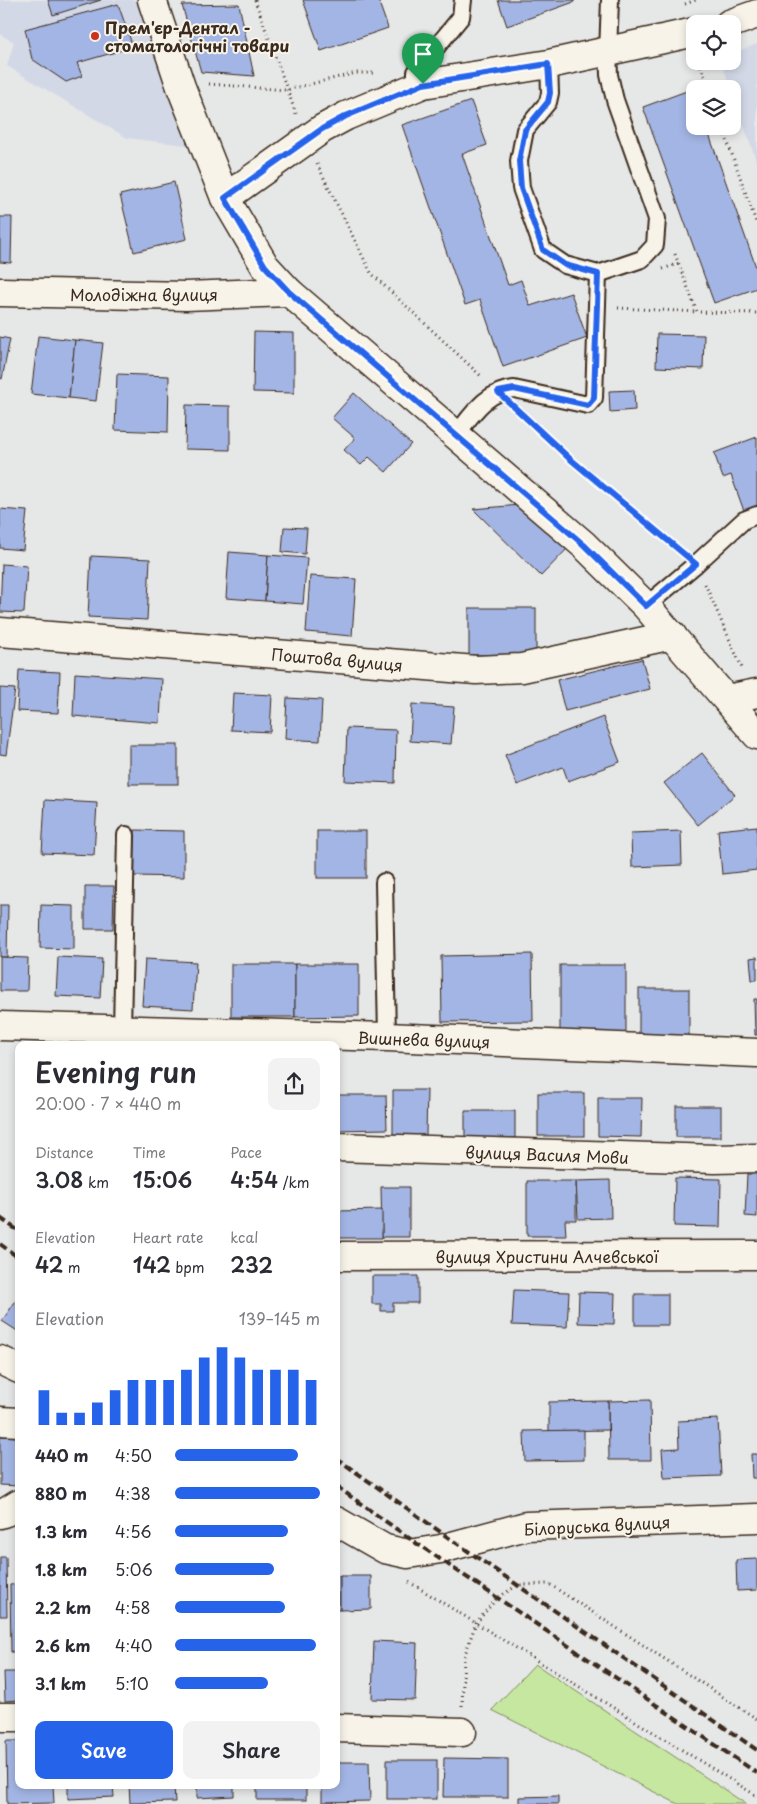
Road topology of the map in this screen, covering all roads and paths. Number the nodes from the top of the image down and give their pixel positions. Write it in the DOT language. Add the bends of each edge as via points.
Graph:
graph roads {
  1 [pos="152,0"];
  2 [pos="255,0"];
  3 [pos="463,0"];
  4 [pos="610,0"];
  5 [pos="757,14"];
  6 [pos="741,20"];
  7 [pos="686,34"];
  8 [pos="608,52"];
  9 [pos="548,64"];
  10 [pos="416,87"];
  11 [pos="725,135"];
  12 [pos="306,140"];
  13 [pos="225,198"];
  14 [pos="757,226"];
  15 [pos="679,263"];
  16 [pos="598,274"];
  17 [pos="0,292"];
  18 [pos="289,292"];
  19 [pos="598,307"];
  20 [pos="697,312"];
  21 [pos="757,313"];
  22 [pos="498,392"];
  23 [pos="456,435"];
  24 [pos="757,514"];
  25 [pos="696,564"];
  26 [pos="646,606"];
  27 [pos="0,632"];
  28 [pos="672,635"];
  29 [pos="746,695"];
  30 [pos="757,736"];
  31 [pos="126,835"];
  32 [pos="384,882"];
  33 [pos="0,1026"];
  34 [pos="122,1030"];
  35 [pos="387,1037"];
  36 [pos="757,1053"];
  37 [pos="340,1148"];
  38 [pos="757,1158"];
  39 [pos="757,1255"];
  40 [pos="340,1256"];
  41 [pos="0,1360"];
  42 [pos="15,1367"];
  43 [pos="0,1421"];
  44 [pos="15,1422"];
  45 [pos="15,1506"];
  46 [pos="0,1514"];
  47 [pos="757,1518"];
  48 [pos="340,1523"];
  49 [pos="402,1577"];
  50 [pos="476,1623"];
  51 [pos="0,1717"];
  52 [pos="15,1717"];
  53 [pos="757,1719"];
  54 [pos="340,1728"];
  55 [pos="462,1732"];
  56 [pos="757,1796"];
  1 -- 13 [label="street" via="181,87"];
  2 -- 12 [label="path"];
  3 -- 10 [label="lane" via="461,17 416,72"];
  4 -- 8 [label="lane"];
  5 -- 6 [label="street"];
  7 -- 8 [label="street"];
  8 -- 9 [label="street"];
  8 -- 16 [label="lane" via="608,75 614,100 657,218 655,245 642,258"];
  9 -- 10 [label="street"];
  9 -- 16 [label="lane" via="548,102 525,130 519,161 521,188 543,250 565,265"];
  10 -- 12 [label="street" via="346,116"];
  11 -- 14 [label="path"];
  12 -- 13 [label="street"];
  12 -- 22 [label="path" via="370,273"];
  13 -- 18 [label="street" via="265,266"];
  15 -- 20 [label="path"];
  16 -- 19 [label="lane"];
  17 -- 18 [label="street, Молодіжна вулиця" via="186,296"];
  18 -- 23 [label="street"];
  19 -- 20 [label="path"];
  19 -- 22 [label="lane" via="594,398 588,405 514,389"];
  20 -- 21 [label="path"];
  22 -- 23 [label="lane" via="485,401"];
  22 -- 25 [label="path" via="569,458"];
  23 -- 26 [label="street" via="584,545"];
  24 -- 25 [label="lane" via="744,520"];
  25 -- 26 [label="lane"];
  25 -- 29 [label="path"];
  26 -- 28 [label="street"];
  27 -- 28 [label="street, Поштова вулиця" via="476,670 522,668"];
  28 -- 29 [label="street"];
  29 -- 30 [label="street"];
  31 -- 34 [label="lane"];
  32 -- 35 [label="lane"];
  33 -- 34 [label="street, Вишнева вулиця"];
  34 -- 35 [label="street, Вишнева вулиця"];
  35 -- 36 [label="street, Вишнева вулиця"];
  37 -- 38 [label="street, вулиця Василя Мови"];
  39 -- 40 [label="street, вулиця Христини Алчевської"];
  41 -- 42 [label="street"];
  43 -- 44 [label="street"];
  45 -- 46 [label="street"];
  47 -- 48 [label="street, Білоруська вулиця" via="526,1526 441,1550 408,1554 385,1550"];
  49 -- 50 [label="path"];
  50 -- 53 [label="path" via="496,1598 518,1585 549,1584"];
  50 -- 55 [label="path" via="464,1657"];
  50 -- 56 [label="path"];
  51 -- 52 [label="street"];
  54 -- 55 [label="street"];
}
